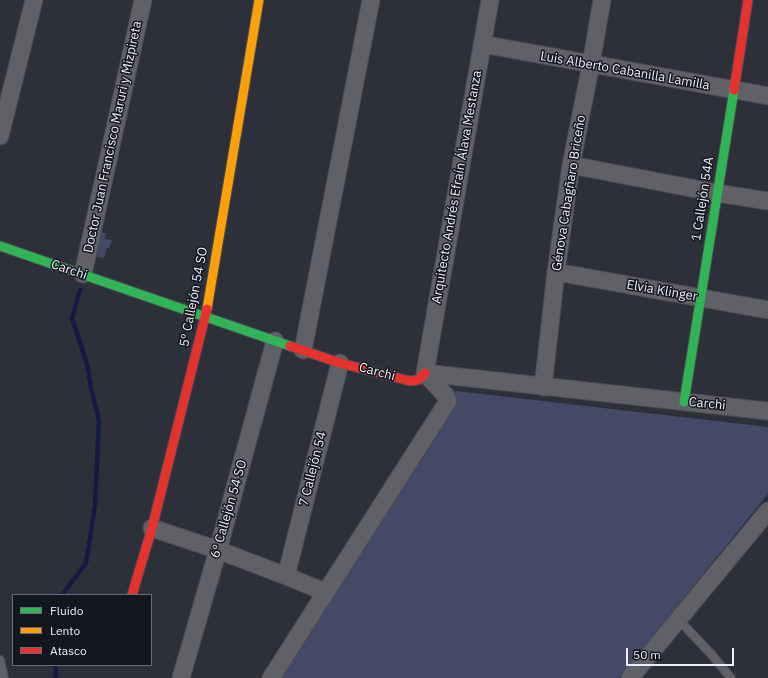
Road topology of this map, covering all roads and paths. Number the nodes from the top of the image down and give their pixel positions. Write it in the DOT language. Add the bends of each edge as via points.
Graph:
graph roads {
  1 [pos="34,0"];
  2 [pos="143,0"];
  3 [pos="259,0"];
  4 [pos="371,0"];
  5 [pos="602,0"];
  6 [pos="748,0"];
  7 [pos="486,1"];
  8 [pos="482,44"];
  9 [pos="591,64"];
  10 [pos="734,91"];
  11 [pos="768,96"];
  12 [pos="0,136"];
  13 [pos="571,165"];
  14 [pos="717,193"];
  15 [pos="768,201"];
  16 [pos="0,246"];
  17 [pos="556,272"];
  18 [pos="83,274"];
  19 [pos="700,298"];
  20 [pos="768,310"];
  21 [pos="206,317"];
  22 [pos="275,341"];
  23 [pos="303,350"];
  24 [pos="340,363"];
  25 [pos="425,373"];
  26 [pos="543,387"];
  27 [pos="684,402"];
  28 [pos="768,411"];
  29 [pos="768,511"];
  30 [pos="152,528"];
  31 [pos="218,550"];
  32 [pos="286,576"];
  33 [pos="325,592"];
  34 [pos="132,594"];
  35 [pos="679,620"];
  36 [pos="0,660"];
  37 [pos="4,678"];
  38 [pos="181,678"];
  39 [pos="271,678"];
  40 [pos="630,678"];
  41 [pos="731,678"];
  1 -- 12 [label="street"];
  2 -- 18 [label="street, Doctor Juan Francisco Maruri y Mizpireta"];
  3 -- 21 [label="street, 5º Callejón 54 SO"];
  4 -- 23 [label="street"];
  5 -- 9 [label="street, Génova Cabagñaro Briceño"];
  6 -- 10 [label="street, 1 Callejón 54A"];
  7 -- 8 [label="street, Arquitecto Andrés Efraín Álava Mestanza"];
  8 -- 9 [label="street, Luis Alberto Cabanilla Lamilla"];
  8 -- 25 [label="street, Arquitecto Andrés Efraín Álava Mestanza"];
  9 -- 10 [label="street, Luis Alberto Cabanilla Lamilla"];
  9 -- 13 [label="street, Génova Cabagñaro Briceño"];
  10 -- 11 [label="street, Luis Alberto Cabanilla Lamilla"];
  10 -- 14 [label="street, 1 Callejón 54A"];
  13 -- 14 [label="street"];
  13 -- 17 [label="street, Génova Cabagñaro Briceño"];
  14 -- 15 [label="street"];
  14 -- 19 [label="street, 1 Callejón 54A"];
  16 -- 18 [label="street, Carchi"];
  17 -- 19 [label="street, Elvia Klinger"];
  17 -- 26 [label="street, Génova Cabagñaro Briceño"];
  18 -- 21 [label="street, Carchi"];
  19 -- 20 [label="street, Elvia Klinger"];
  19 -- 27 [label="street, 1 Callejón 54A"];
  21 -- 22 [label="street, Carchi"];
  21 -- 30 [label="street, 5º Callejón 54 SO"];
  22 -- 23 [label="street, Carchi"];
  22 -- 31 [label="street, 6º Callejón 54 SO"];
  23 -- 24 [label="street, Carchi"];
  24 -- 25 [label="street, Carchi" via="410,381 418,380"];
  24 -- 32 [label="street, 7 Callejón 54"];
  25 -- 26 [label="street, Carchi"];
  25 -- 33 [label="street" via="448,401"];
  26 -- 27 [label="street, Carchi"];
  27 -- 28 [label="street, Carchi"];
  29 -- 35 [label="street"];
  30 -- 31 [label="street"];
  30 -- 34 [label="street, 5º Callejón 54 SO"];
  31 -- 32 [label="street"];
  31 -- 38 [label="street, 6º Callejón 54 SO"];
  32 -- 33 [label="street"];
  33 -- 39 [label="street"];
  35 -- 40 [label="street"];
  35 -- 41 [label="lane"];
  36 -- 37 [label="lane"];
}
